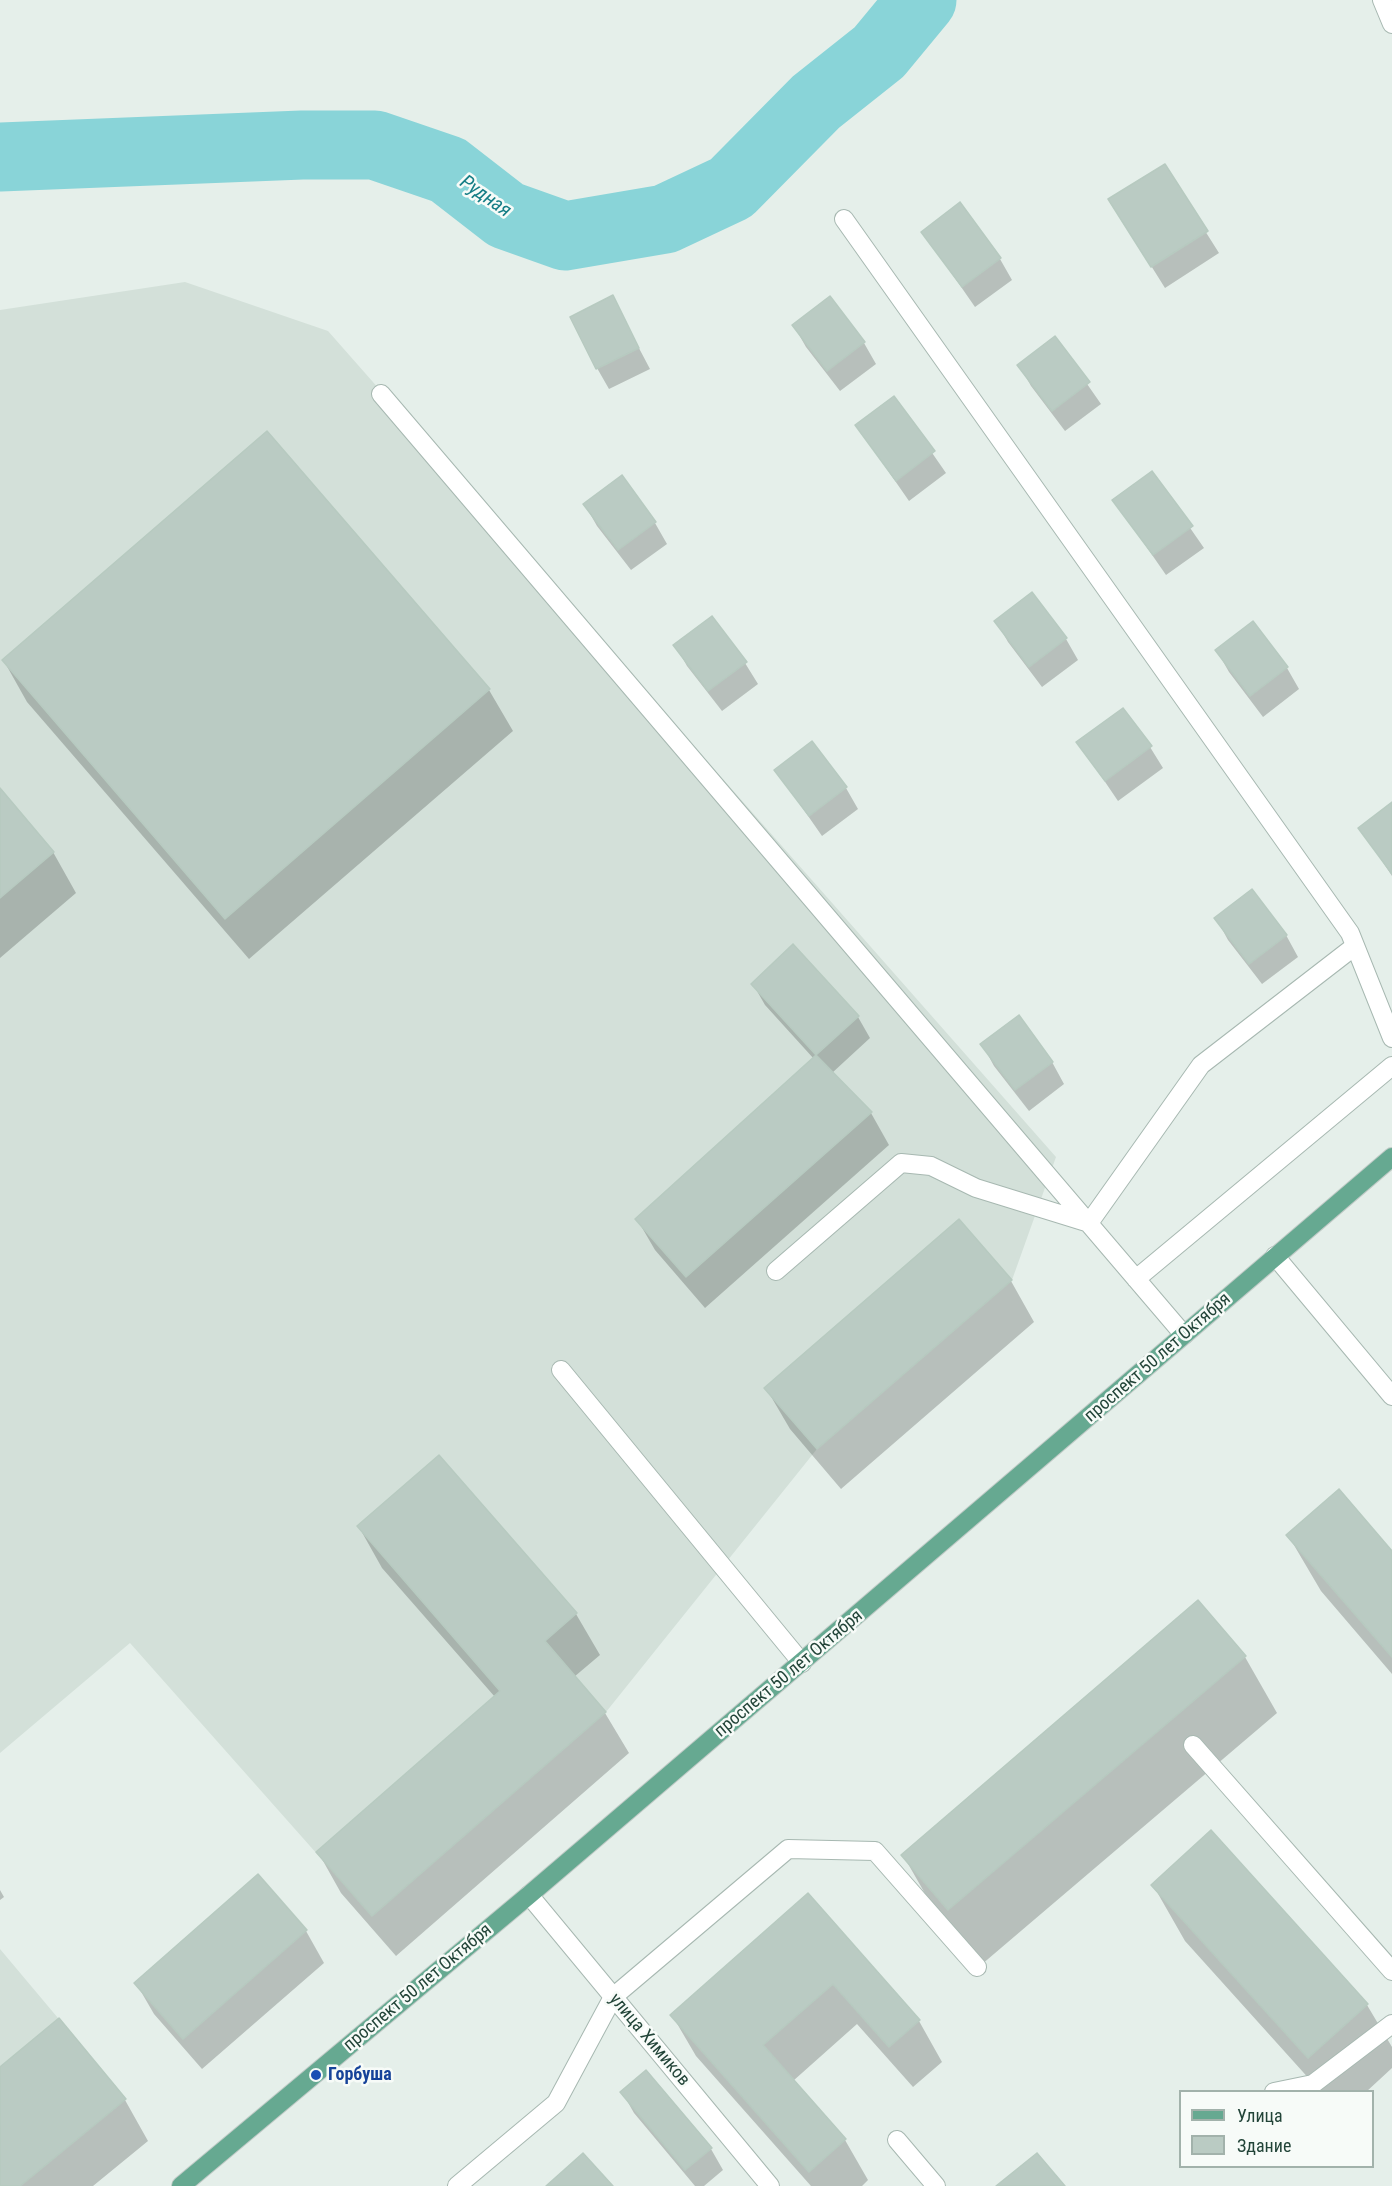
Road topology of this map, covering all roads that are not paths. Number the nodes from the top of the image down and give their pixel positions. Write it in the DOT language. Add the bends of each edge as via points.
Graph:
graph roads {
  1 [pos="1382,0"];
  2 [pos="1392,24"];
  3 [pos="844,219"];
  4 [pos="381,394"];
  5 [pos="1355,946"];
  6 [pos="1387,1008"];
  7 [pos="1392,1038"];
  8 [pos="1392,1066"];
  9 [pos="1392,1157"];
  10 [pos="1089,1223"];
  11 [pos="1275,1256"];
  12 [pos="776,1271"];
  13 [pos="1136,1279"];
  14 [pos="1184,1335"];
  15 [pos="561,1370"];
  16 [pos="1392,1396"];
  17 [pos="802,1663"];
  18 [pos="1193,1745"];
  19 [pos="529,1895"];
  20 [pos="977,1967"];
  21 [pos="1392,1971"];
  22 [pos="613,1997"];
  23 [pos="1392,2024"];
  24 [pos="1280,2090"];
  25 [pos="897,2140"];
  26 [pos="183,2185"];
  27 [pos="457,2186"];
  28 [pos="770,2186"];
  29 [pos="936,2186"];
  1 -- 2 [label="street"];
  3 -- 5 [label="street" via="1343,923"];
  4 -- 10 [label="street"];
  5 -- 6 [label="street"];
  5 -- 10 [label="street" via="1201,1065"];
  6 -- 7 [label="street"];
  8 -- 13 [label="street"];
  9 -- 11 [label="main road, проспект 50 лет Октября"];
  10 -- 12 [label="street" via="976,1188 932,1166 901,1163"];
  10 -- 13 [label="street"];
  11 -- 14 [label="main road, проспект 50 лет Октября"];
  11 -- 16 [label="street"];
  13 -- 14 [label="street"];
  14 -- 17 [label="main road, проспект 50 лет Октября"];
  15 -- 17 [label="street"];
  17 -- 19 [label="main road, проспект 50 лет Октября"];
  18 -- 21 [label="street"];
  19 -- 22 [label="street, улица Химиков"];
  19 -- 26 [label="main road, проспект 50 лет Октября"];
  20 -- 22 [label="street" via="875,1851 788,1849"];
  22 -- 27 [label="street" via="556,2103"];
  22 -- 28 [label="street, улица Химиков"];
  23 -- 24 [label="street" via="1313,2084"];
  25 -- 29 [label="street"];
}
